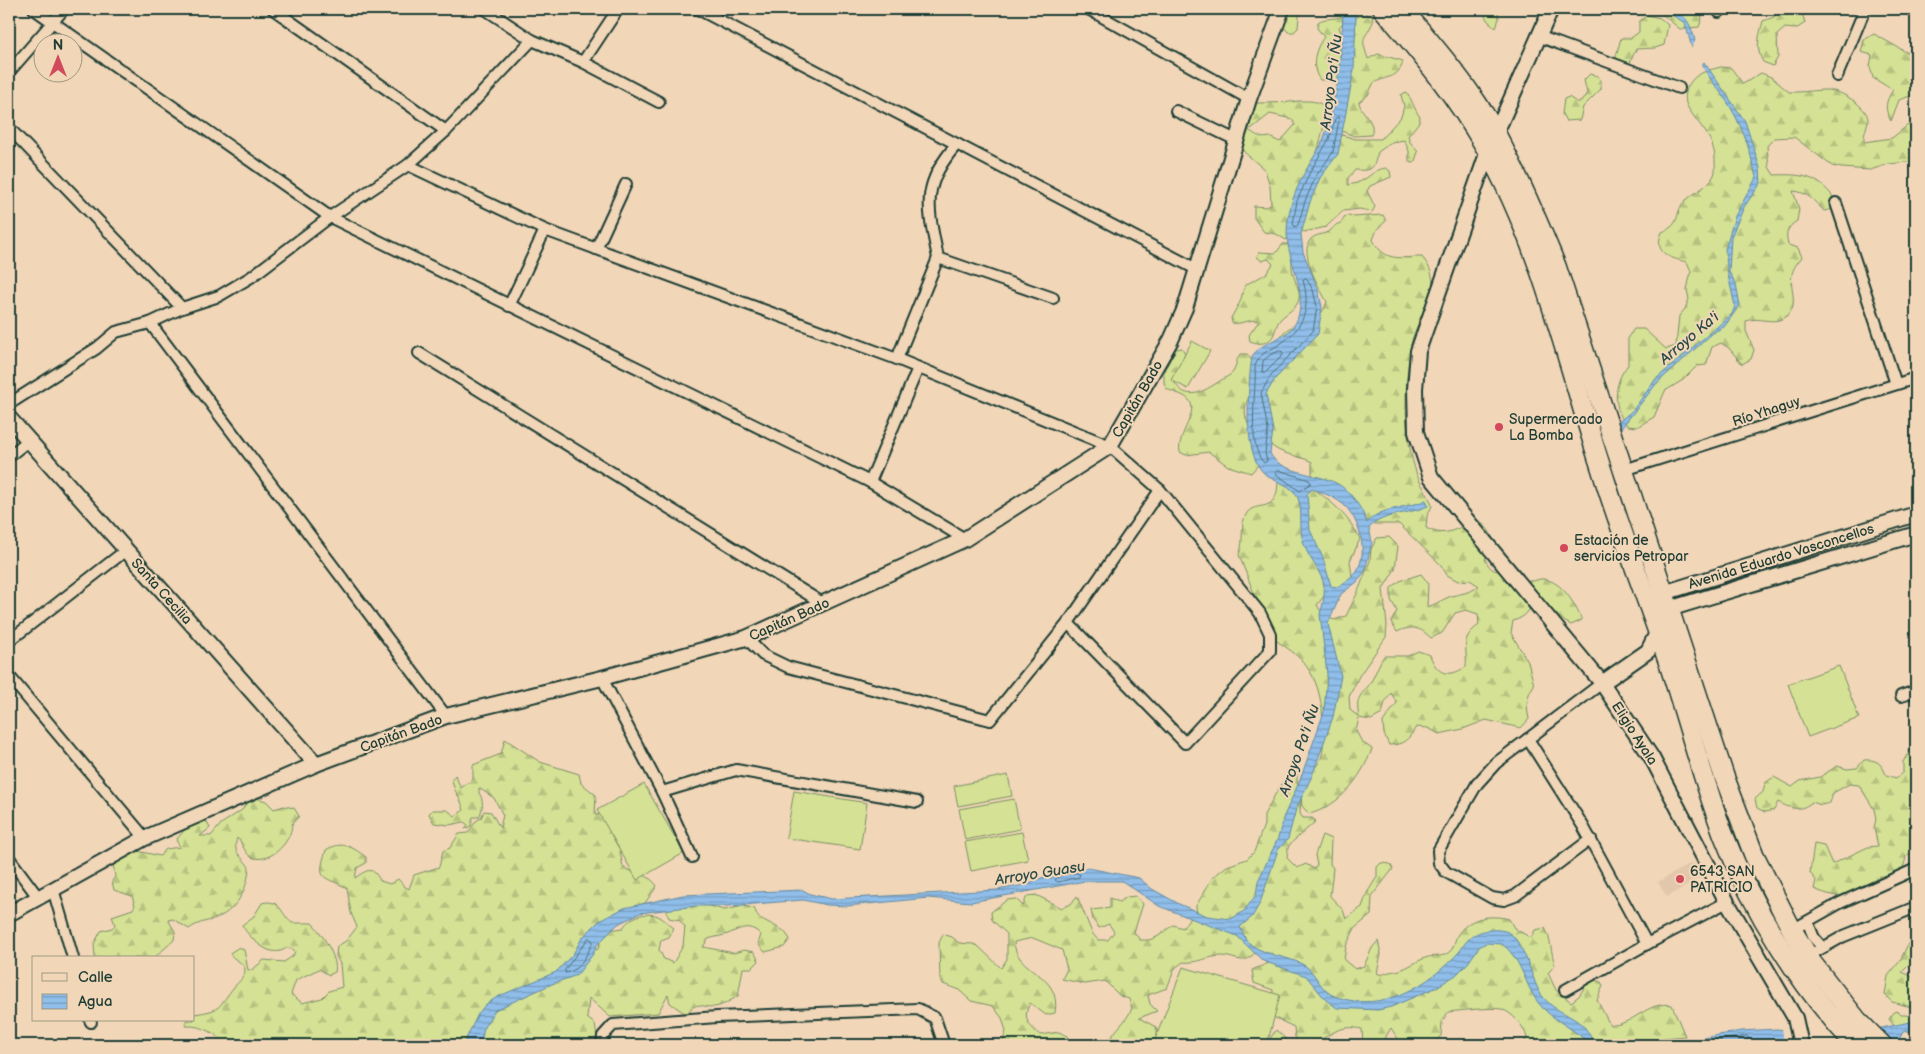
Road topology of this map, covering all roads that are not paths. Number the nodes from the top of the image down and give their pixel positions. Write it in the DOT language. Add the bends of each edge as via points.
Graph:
graph roads {
  1 [pos="34,9"];
  2 [pos="64,9"];
  3 [pos="273,9"];
  4 [pos="486,9"];
  5 [pos="618,9"];
  6 [pos="698,9"];
  7 [pos="1088,9"];
  8 [pos="1282,9"];
  9 [pos="1383,9"];
  10 [pos="1402,9"];
  11 [pos="1551,9"];
  12 [pos="1866,9"];
  13 [pos="53,23"];
  14 [pos="1538,36"];
  15 [pos="532,40"];
  16 [pos="583,62"];
  17 [pos="9,72"];
  18 [pos="1837,76"];
  19 [pos="1680,88"];
  20 [pos="1248,99"];
  21 [pos="659,102"];
  22 [pos="1176,111"];
  23 [pos="9,128"];
  24 [pos="446,131"];
  25 [pos="1495,133"];
  26 [pos="1236,140"];
  27 [pos="957,144"];
  28 [pos="1488,151"];
  29 [pos="408,165"];
  30 [pos="626,184"];
  31 [pos="1836,203"];
  32 [pos="330,217"];
  33 [pos="545,230"];
  34 [pos="596,249"];
  35 [pos="938,258"];
  36 [pos="1198,270"];
  37 [pos="1053,298"];
  38 [pos="509,306"];
  39 [pos="182,308"];
  40 [pos="150,323"];
  41 [pos="419,353"];
  42 [pos="897,359"];
  43 [pos="918,368"];
  44 [pos="1916,378"];
  45 [pos="1896,384"];
  46 [pos="9,404"];
  47 [pos="9,418"];
  48 [pos="29,440"];
  49 [pos="1110,446"];
  50 [pos="9,456"];
  51 [pos="1624,470"];
  52 [pos="870,482"];
  53 [pos="1160,490"];
  54 [pos="1916,514"];
  55 [pos="1916,534"];
  56 [pos="965,540"];
  57 [pos="125,551"];
  58 [pos="1660,600"];
  59 [pos="824,604"];
  60 [pos="1068,623"];
  61 [pos="1658,631"];
  62 [pos="746,638"];
  63 [pos="9,641"];
  64 [pos="9,676"];
  65 [pos="602,678"];
  66 [pos="1602,683"];
  67 [pos="1916,691"];
  68 [pos="1901,696"];
  69 [pos="446,716"];
  70 [pos="1528,739"];
  71 [pos="316,764"];
  72 [pos="662,792"];
  73 [pos="918,802"];
  74 [pos="145,838"];
  75 [pos="1591,839"];
  76 [pos="692,857"];
  77 [pos="9,858"];
  78 [pos="1916,869"];
  79 [pos="53,889"];
  80 [pos="38,897"];
  81 [pos="1727,902"];
  82 [pos="1916,907"];
  83 [pos="9,914"];
  84 [pos="1800,926"];
  85 [pos="1647,944"];
  86 [pos="1815,951"];
  87 [pos="71,956"];
  88 [pos="1565,990"];
  89 [pos="1852,1032"];
  90 [pos="602,1045"];
  91 [pos="944,1045"];
  92 [pos="1801,1045"];
  93 [pos="1882,1045"];
  1 -- 13 [label="street"];
  2 -- 13 [label="street"];
  3 -- 24 [label="street"];
  4 -- 15 [label="street"];
  5 -- 16 [label="street"];
  6 -- 27 [label="street"];
  7 -- 20 [label="street"];
  8 -- 20 [label="street, Capitán Bado"];
  9 -- 28 [label="highway" via="1451,93"];
  10 -- 25 [label="highway"];
  11 -- 14 [label="street"];
  12 -- 18 [label="street"];
  13 -- 17 [label="street"];
  13 -- 32 [label="street"];
  14 -- 19 [label="street"];
  14 -- 25 [label="street"];
  15 -- 16 [label="street"];
  15 -- 24 [label="street"];
  16 -- 21 [label="street"];
  20 -- 26 [label="street, Capitán Bado"];
  22 -- 26 [label="street"];
  23 -- 39 [label="street"];
  24 -- 29 [label="street"];
  25 -- 28 [label="street"];
  25 -- 51 [label="highway" via="1532,207 1556,266"];
  26 -- 36 [label="street, Capitán Bado"];
  27 -- 35 [label="street" via="941,162 930,190 928,208"];
  27 -- 36 [label="street"];
  28 -- 58 [label="highway" via="1542,272 1603,476"];
  28 -- 66 [label="street, Eligio Ayala" via="1418,351 1416,432 1431,477"];
  29 -- 32 [label="street"];
  29 -- 33 [label="street"];
  30 -- 34 [label="street"];
  31 -- 45 [label="street"];
  32 -- 38 [label="street"];
  32 -- 39 [label="street" via="251,277 219,296"];
  33 -- 34 [label="street"];
  33 -- 38 [label="street"];
  34 -- 42 [label="street"];
  35 -- 37 [label="street"];
  35 -- 42 [label="street"];
  36 -- 49 [label="street, Capitán Bado" via="1171,340"];
  38 -- 52 [label="street"];
  39 -- 40 [label="street"];
  40 -- 46 [label="street" via="116,332"];
  40 -- 69 [label="street"];
  41 -- 59 [label="street"];
  42 -- 43 [label="street"];
  43 -- 49 [label="street"];
  43 -- 52 [label="street"];
  44 -- 45 [label="street, Río Yhaguy"];
  45 -- 51 [label="street, Río Yhaguy"];
  47 -- 48 [label="street, Santa Cecilia"];
  48 -- 50 [label="street"];
  48 -- 57 [label="street, Santa Cecilia"];
  49 -- 53 [label="street"];
  49 -- 56 [label="street, Capitán Bado"];
  51 -- 58 [label="highway"];
  52 -- 56 [label="street"];
  53 -- 60 [label="street"];
  53 -- 60 [label="street" via="1260,613 1270,634 1270,652 1185,742"];
  54 -- 58 [label="street, Avenida Eduardo Vasconcellos"];
  55 -- 58 [label="street, Avenida Eduardo Vasconcellos"];
  56 -- 59 [label="street, Capitán Bado"];
  57 -- 63 [label="street"];
  57 -- 71 [label="street, Santa Cecilia"];
  58 -- 61 [label="highway"];
  58 -- 61 [label="street"];
  58 -- 84 [label="highway" via="1750,847 1766,882"];
  59 -- 62 [label="street, Capitán Bado"];
  60 -- 62 [label="street" via="990,720 788,666 763,655"];
  61 -- 66 [label="street" via="1648,651"];
  61 -- 89 [label="highway" via="1724,837 1770,930 1804,982"];
  62 -- 65 [label="street, Capitán Bado"];
  64 -- 74 [label="street"];
  65 -- 69 [label="street, Capitán Bado"];
  65 -- 72 [label="street"];
  66 -- 70 [label="street"];
  66 -- 81 [label="street, Eligio Ayala" via="1657,766"];
  67 -- 68 [label="street"];
  69 -- 71 [label="street, Capitán Bado"];
  70 -- 75 [label="street"];
  70 -- 75 [label="street" via="1496,763 1477,784 1438,852 1440,863 1446,872 1492,898 1504,900 1515,896"];
  71 -- 74 [label="street, Capitán Bado"];
  72 -- 73 [label="street" via="736,770"];
  72 -- 76 [label="street"];
  74 -- 79 [label="street, Capitán Bado"];
  75 -- 85 [label="street"];
  77 -- 80 [label="street"];
  78 -- 84 [label="street" via="1840,903"];
  79 -- 80 [label="street, Capitán Bado"];
  79 -- 87 [label="street"];
  80 -- 83 [label="street, Capitán Bado"];
  81 -- 85 [label="street"];
  81 -- 92 [label="street, Eligio Ayala" via="1796,1018"];
  82 -- 86 [label="street"];
  84 -- 86 [label="highway"];
  85 -- 88 [label="street"];
  86 -- 89 [label="highway"];
  89 -- 93 [label="highway"];
  90 -- 91 [label="street" via="603,1036 613,1025 717,1017 918,1009 934,1018"];
}
